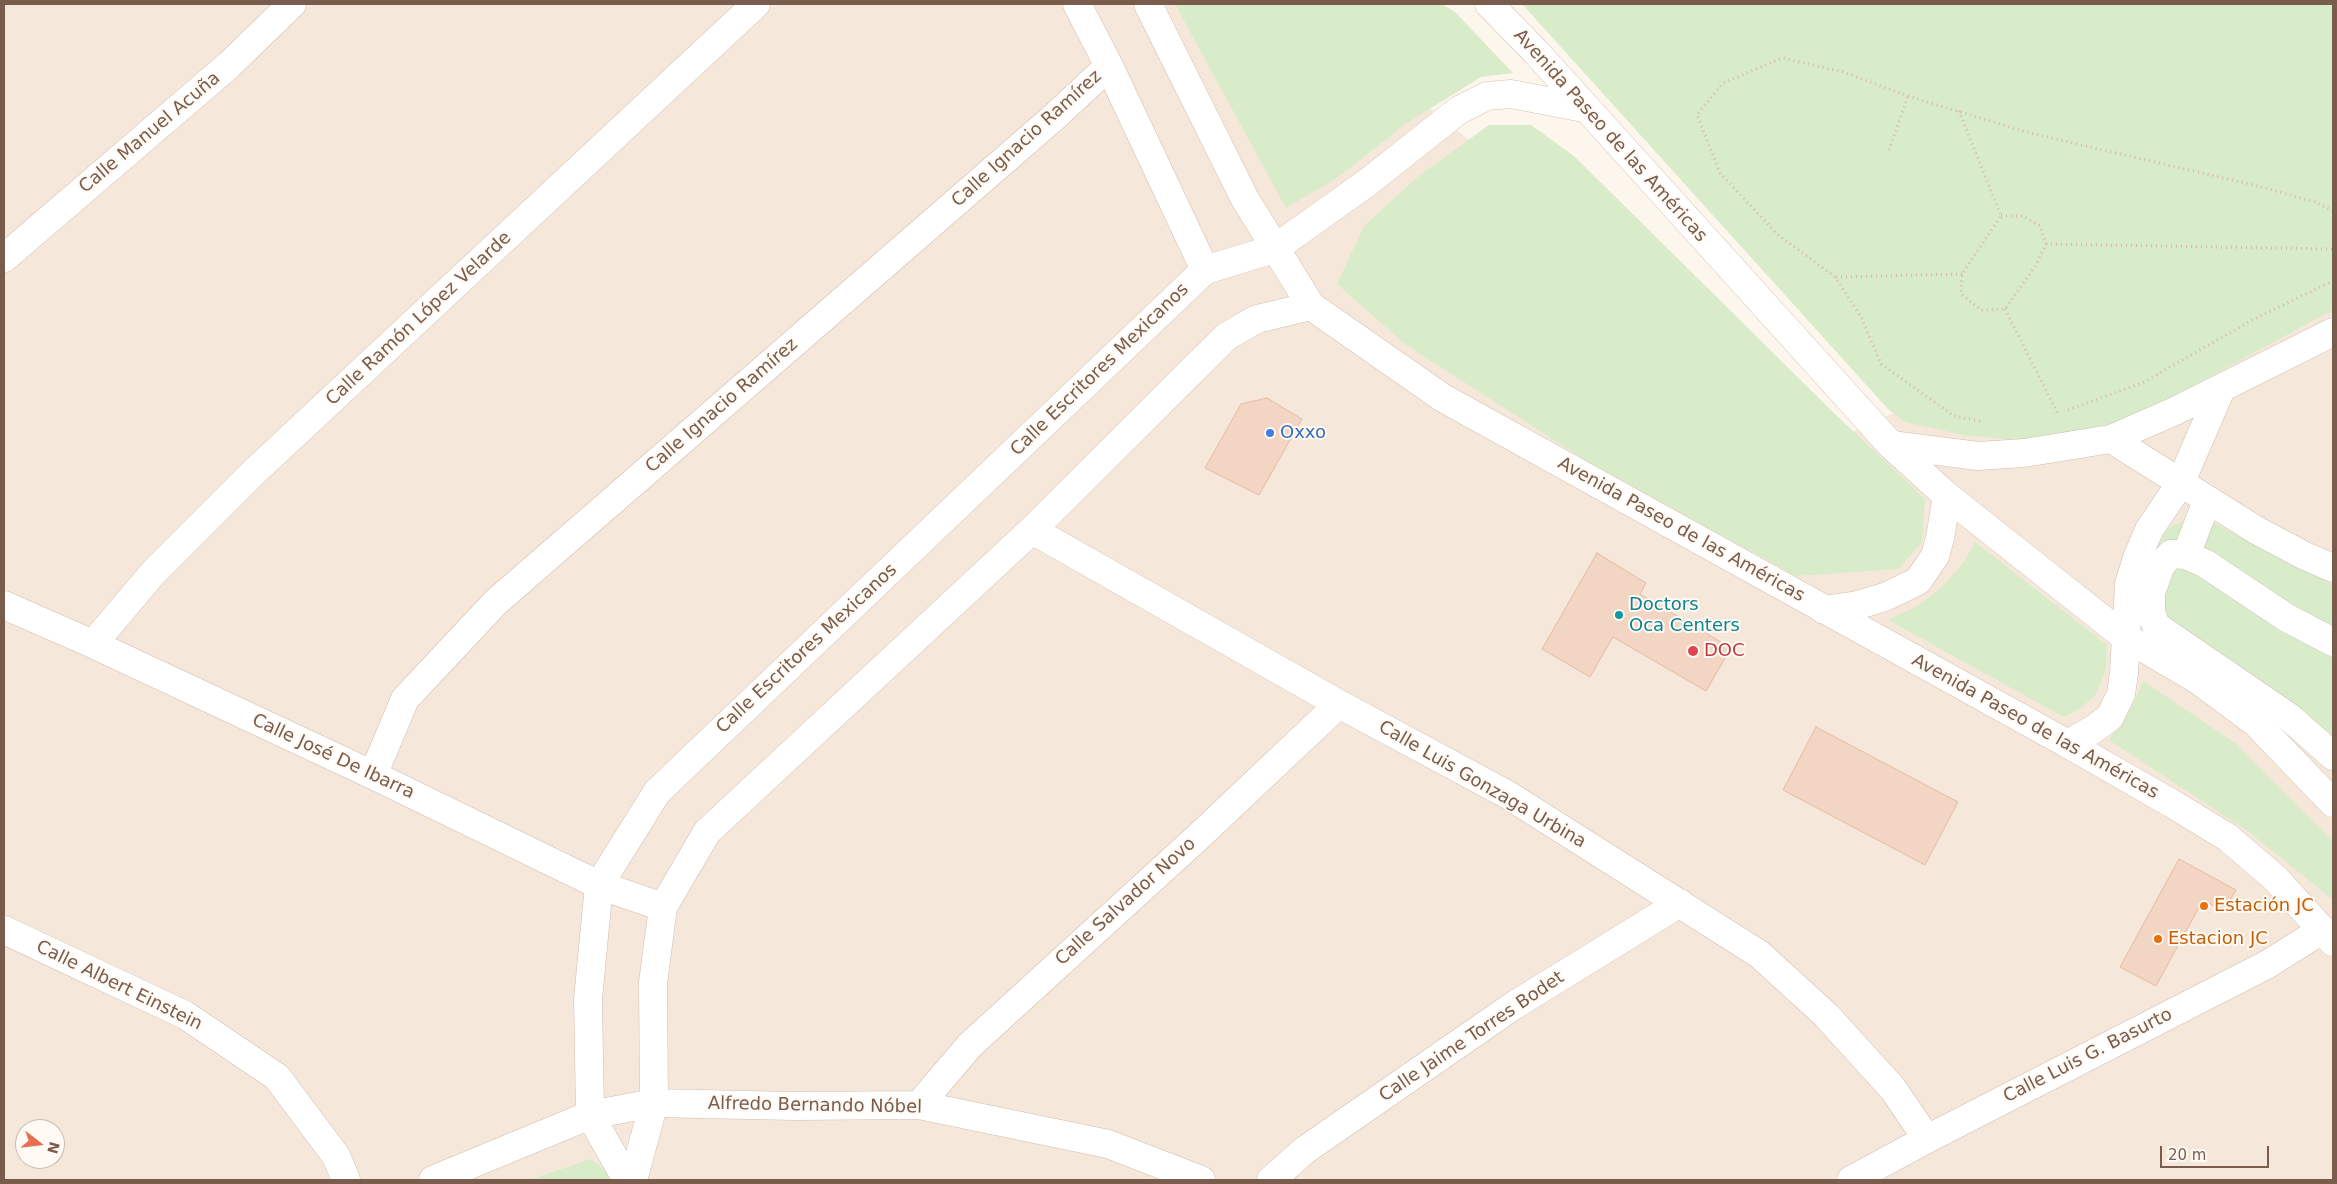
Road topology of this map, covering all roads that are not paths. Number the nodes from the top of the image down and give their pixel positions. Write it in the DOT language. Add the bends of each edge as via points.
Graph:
graph roads {
  1 [pos="292,4"];
  2 [pos="756,4"];
  3 [pos="1076,4"];
  4 [pos="1148,4"];
  5 [pos="1488,4"];
  6 [pos="1109,66"];
  7 [pos="1584,108"];
  8 [pos="1274,249"];
  9 [pos="4,258"];
  10 [pos="1205,270"];
  11 [pos="1311,306"];
  12 [pos="2333,332"];
  13 [pos="2221,389"];
  14 [pos="2111,439"];
  15 [pos="1891,445"];
  16 [pos="2180,484"];
  17 [pos="1947,496"];
  18 [pos="2207,501"];
  19 [pos="1032,530"];
  20 [pos="2186,555"];
  21 [pos="2333,568"];
  22 [pos="4,605"];
  23 [pos="1824,610"];
  24 [pos="2125,637"];
  25 [pos="2333,642"];
  26 [pos="93,644"];
  27 [pos="1339,704"];
  28 [pos="2068,744"];
  29 [pos="2333,756"];
  30 [pos="373,775"];
  31 [pos="2333,803"];
  32 [pos="599,885"];
  33 [pos="1680,903"];
  34 [pos="663,907"];
  35 [pos="4,930"];
  36 [pos="2328,936"];
  37 [pos="654,1103"];
  38 [pos="919,1105"];
  39 [pos="590,1115"];
  40 [pos="1927,1139"];
  41 [pos="346,1180"];
  42 [pos="434,1180"];
  43 [pos="626,1180"];
  44 [pos="633,1180"];
  45 [pos="1201,1180"];
  46 [pos="1271,1180"];
  47 [pos="1851,1180"];
  1 -- 9 [label="street, Calle Manuel Acuña" via="229,65"];
  2 -- 26 [label="street, Calle Ramón López Velarde" via="254,472 153,573"];
  3 -- 6 [label="street"];
  4 -- 8 [label="street, Avenida Paseo de las Américas" via="1245,200"];
  5 -- 7 [label="street, Avenida Paseo de las Américas" via="1536,52"];
  6 -- 10 [label="street"];
  6 -- 30 [label="street, Calle Ignacio Ramírez" via="496,602 405,699"];
  7 -- 8 [label="street, Calle Escritores Mexicanos" via="1511,94 1487,96 1459,110 1368,182"];
  7 -- 15 [label="street, Avenida Paseo de las Américas"];
  8 -- 10 [label="street, Calle Escritores Mexicanos"];
  8 -- 11 [label="street, Avenida Paseo de las Américas"];
  10 -- 32 [label="street, Calle Escritores Mexicanos" via="657,792"];
  11 -- 19 [label="street" via="1257,319 1228,336"];
  11 -- 23 [label="street, Avenida Paseo de las Américas" via="1443,398"];
  12 -- 13 [label="street"];
  13 -- 14 [label="street"];
  13 -- 16 [label="street"];
  14 -- 15 [label="street" via="2024,453 1978,456"];
  14 -- 16 [label="street"];
  15 -- 17 [label="street, Avenida Paseo de las Américas"];
  16 -- 18 [label="street"];
  16 -- 24 [label="street" via="2149,530 2137,558 2129,584"];
  17 -- 23 [label="street" via="1935,556 1918,581 1885,597"];
  17 -- 24 [label="street, Avenida Paseo de las Américas"];
  18 -- 20 [label="street"];
  18 -- 21 [label="street"];
  19 -- 27 [label="street, Calle Luis Gonzaga Urbina"];
  19 -- 34 [label="street" via="707,832"];
  20 -- 25 [label="street" via="2206,564 2287,618"];
  20 -- 29 [label="street" via="2172,554 2161,565 2151,592 2151,612 2156,626 2289,717"];
  22 -- 26 [label="street, Calle José De Ibarra"];
  23 -- 28 [label="street, Avenida Paseo de las Américas"];
  24 -- 28 [label="street" via="2122,687 2110,717"];
  24 -- 31 [label="street, Avenida Paseo de las Américas" via="2198,680 2256,723"];
  26 -- 30 [label="street, Calle José De Ibarra"];
  27 -- 33 [label="street, Calle Luis Gonzaga Urbina" via="1508,795"];
  27 -- 38 [label="street, Calle Salvador Novo" via="1198,838 970,1045"];
  28 -- 36 [label="street, Avenida Paseo de las Américas" via="2226,837 2275,878"];
  30 -- 32 [label="street, Calle José De Ibarra"];
  32 -- 34 [label="street, Calle José De Ibarra"];
  32 -- 39 [label="street, Calle Escritores Mexicanos" via="588,999"];
  33 -- 40 [label="street, Calle Luis Gonzaga Urbina" via="1759,954 1826,1015 1893,1089"];
  33 -- 46 [label="street, Calle Jaime Torres Bodet" via="1513,1006 1305,1150"];
  34 -- 37 [label="street" via="653,984"];
  35 -- 41 [label="street, Calle Albert Einstein" via="185,1015 277,1077 336,1156"];
  36 -- 40 [label="street, Calle Luis G. Basurto"];
  37 -- 38 [label="street, Alfredo Bernando Nóbel"];
  37 -- 39 [label="street, Alfredo Bernando Nóbel"];
  37 -- 44 [label="street"];
  38 -- 45 [label="street, Alfredo Bernando Nóbel" via="1108,1144"];
  39 -- 42 [label="street, Alfredo Bernando Nóbel"];
  39 -- 43 [label="street, Calle Escritores Mexicanos"];
  40 -- 47 [label="street, Calle Luis G. Basurto"];
}
